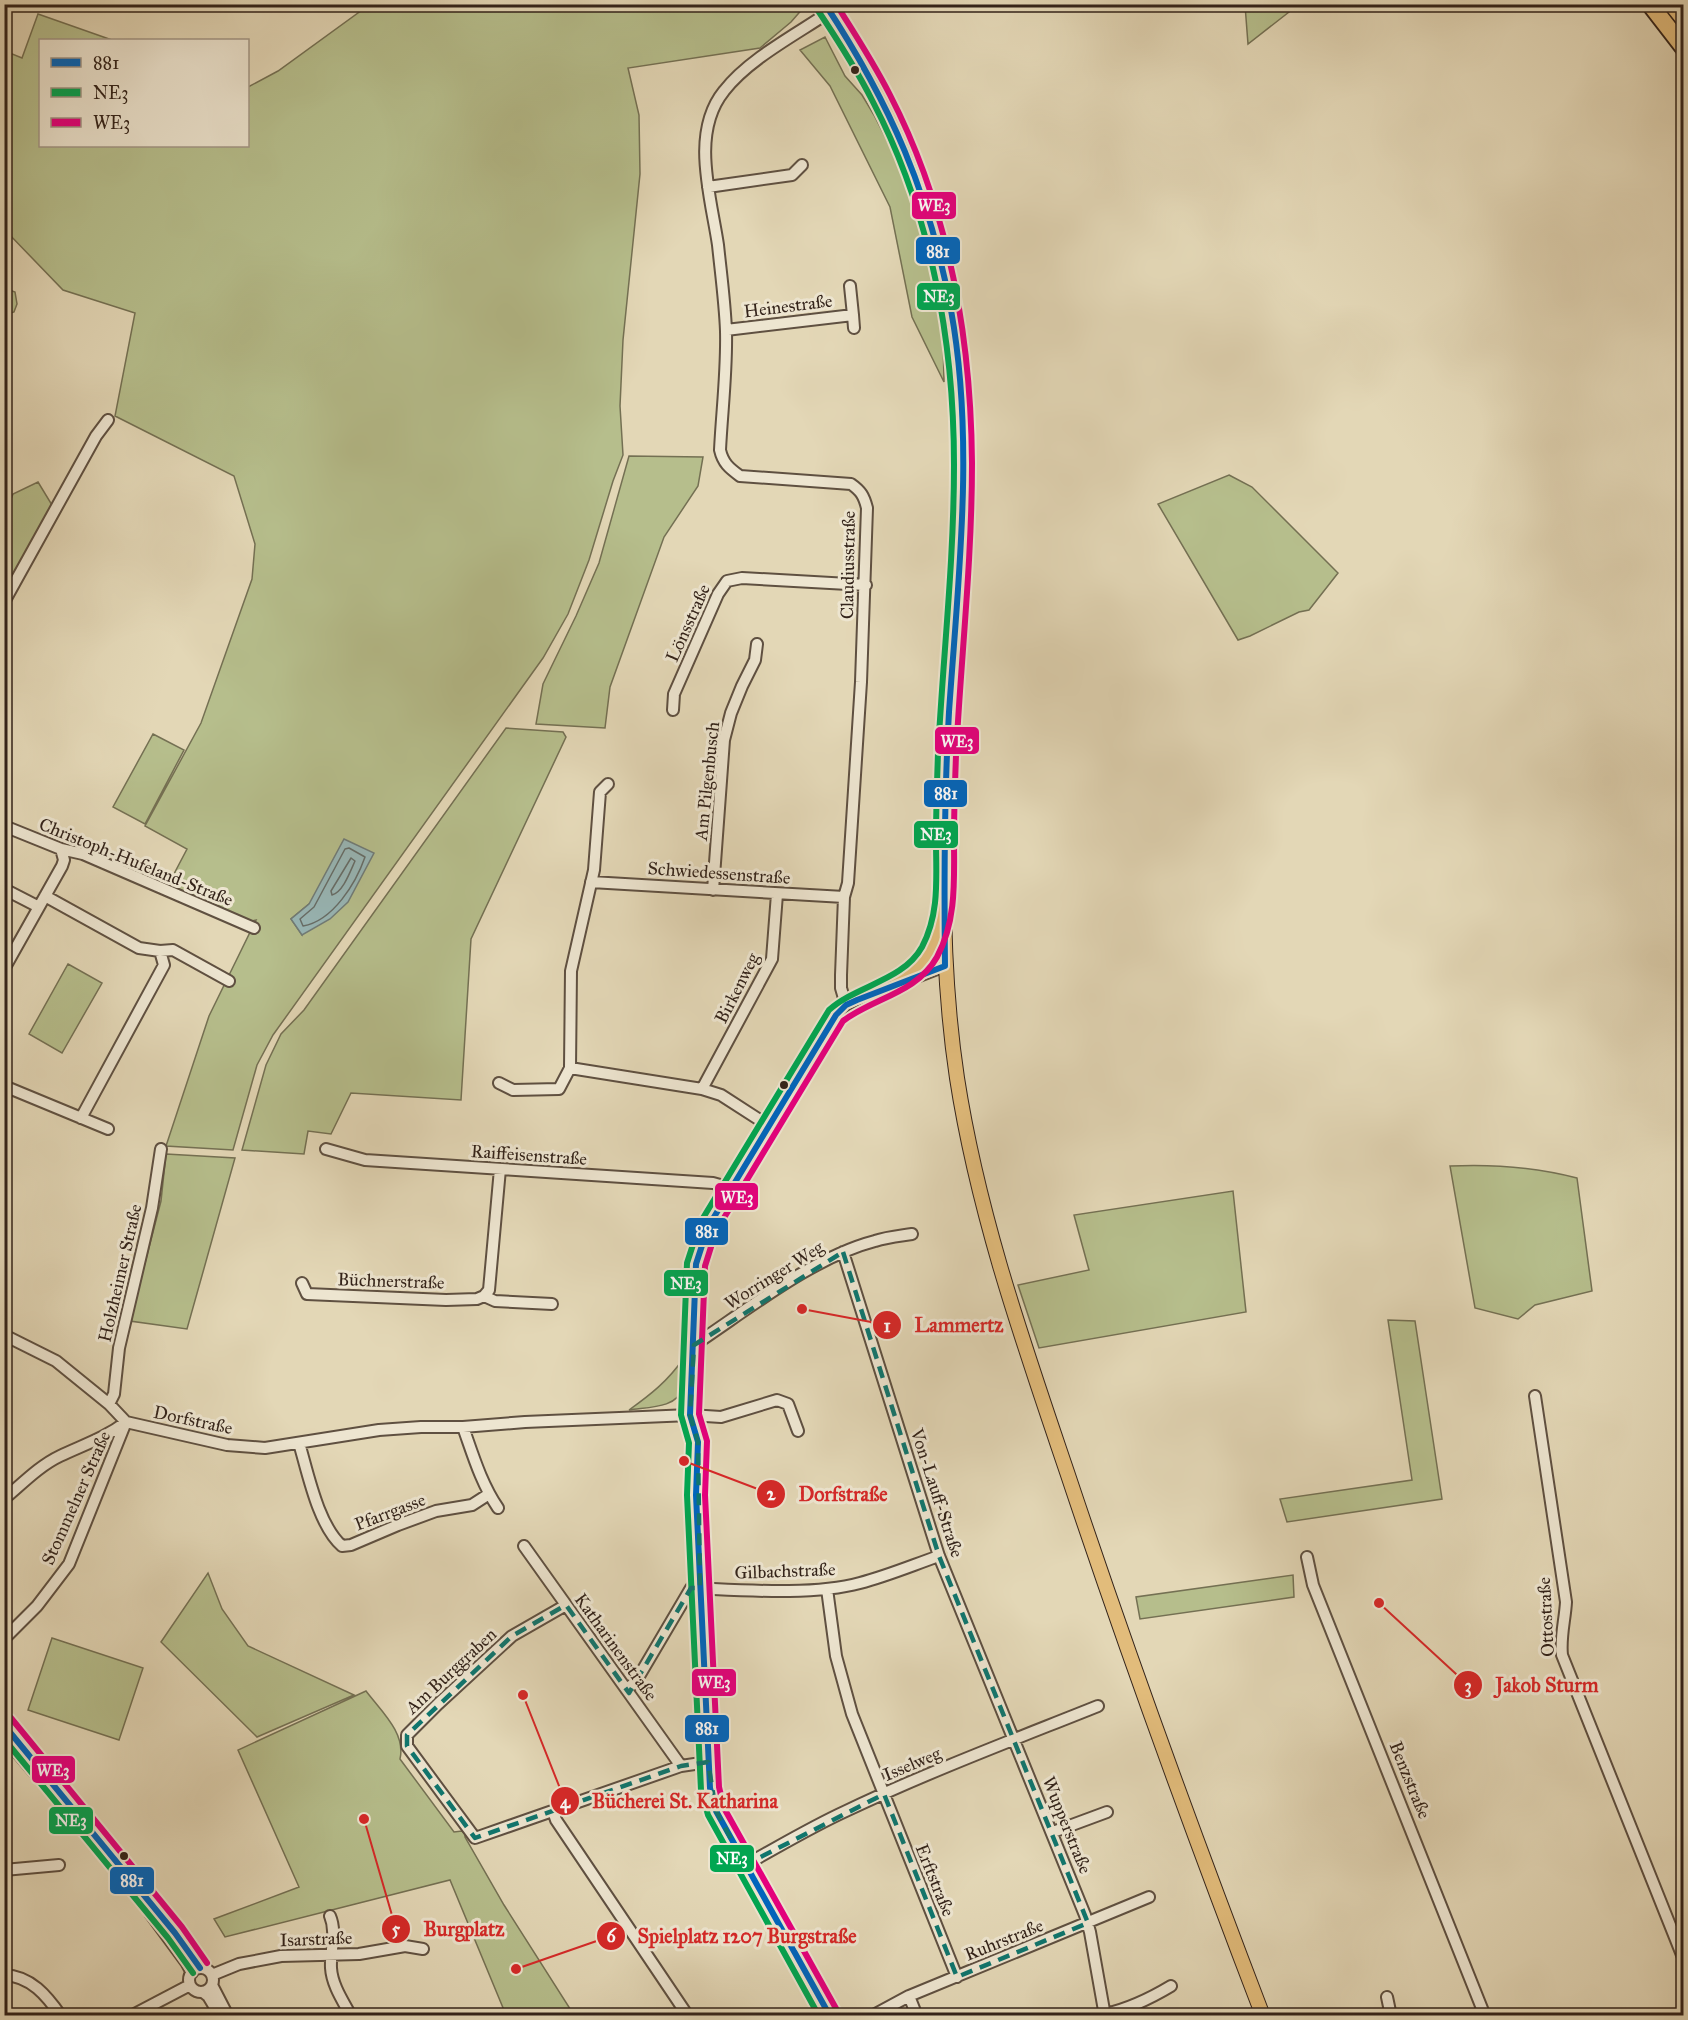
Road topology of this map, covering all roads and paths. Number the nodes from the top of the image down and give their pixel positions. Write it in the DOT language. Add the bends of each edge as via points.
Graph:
graph roads {
  1 [pos="1650,4"];
  2 [pos="1672,4"];
  3 [pos="832,7"];
  4 [pos="1683,19"];
  5 [pos="1683,48"];
  6 [pos="802,165"];
  7 [pos="708,187"];
  8 [pos="850,286"];
  9 [pos="853,315"];
  10 [pos="854,328"];
  11 [pos="726,330"];
  12 [pos="108,420"];
  13 [pos="866,585"];
  14 [pos="4,602"];
  15 [pos="757,644"];
  16 [pos="673,710"];
  17 [pos="608,784"];
  18 [pos="4,826"];
  19 [pos="61,849"];
  20 [pos="591,882"];
  21 [pos="4,889"];
  22 [pos="713,890"];
  23 [pos="777,894"];
  24 [pos="45,896"];
  25 [pos="844,897"];
  26 [pos="39,907"];
  27 [pos="944,912"];
  28 [pos="254,928"];
  29 [pos="160,951"];
  30 [pos="6,962"];
  31 [pos="945,966"];
  32 [pos="229,981"];
  33 [pos="897,984"];
  34 [pos="846,1005"];
  35 [pos="570,1068"];
  36 [pos="499,1083"];
  37 [pos="4,1086"];
  38 [pos="702,1089"];
  39 [pos="81,1118"];
  40 [pos="769,1126"];
  41 [pos="108,1129"];
  42 [pos="161,1149"];
  43 [pos="326,1149"];
  44 [pos="500,1169"];
  45 [pos="731,1188"];
  46 [pos="912,1234"];
  47 [pos="843,1252"];
  48 [pos="302,1283"];
  49 [pos="484,1296"];
  50 [pos="552,1304"];
  51 [pos="4,1335"];
  52 [pos="694,1345"];
  53 [pos="1535,1396"];
  54 [pos="109,1404"];
  55 [pos="690,1414"];
  56 [pos="126,1422"];
  57 [pos="463,1427"];
  58 [pos="798,1431"];
  59 [pos="299,1443"];
  60 [pos="489,1494"];
  61 [pos="4,1499"];
  62 [pos="498,1508"];
  63 [pos="524,1546"];
  64 [pos="939,1556"];
  65 [pos="1307,1557"];
  66 [pos="700,1588"];
  67 [pos="827,1589"];
  68 [pos="566,1605"];
  69 [pos="4,1639"];
  70 [pos="626,1689"];
  71 [pos="1098,1706"];
  72 [pos="4,1724"];
  73 [pos="4,1737"];
  74 [pos="1015,1739"];
  75 [pos="708,1762"];
  76 [pos="681,1766"];
  77 [pos="884,1794"];
  78 [pos="553,1811"];
  79 [pos="1107,1812"];
  80 [pos="1053,1832"];
  81 [pos="59,1865"];
  82 [pos="745,1865"];
  83 [pos="4,1869"];
  84 [pos="1149,1897"];
  85 [pos="330,1916"];
  86 [pos="1088,1923"];
  87 [pos="423,1949"];
  88 [pos="331,1955"];
  89 [pos="1683,1960"];
  90 [pos="4,1975"];
  91 [pos="194,1975"];
  92 [pos="957,1977"];
  93 [pos="209,1984"];
  94 [pos="1171,1986"];
  95 [pos="909,1996"];
  96 [pos="1387,1997"];
  97 [pos="1105,2015"];
  98 [pos="62,2016"];
  99 [pos="131,2016"];
  100 [pos="220,2016"];
  101 [pos="228,2016"];
  102 [pos="351,2016"];
  103 [pos="687,2016"];
  104 [pos="830,2016"];
  105 [pos="872,2016"];
  106 [pos="918,2016"];
  107 [pos="1263,2016"];
  108 [pos="1391,2016"];
  109 [pos="1485,2016"];
  1 -- 5 [label="highway"];
  2 -- 4 [label="highway"];
  3 -- 7 [label="street, Claudiusstraße" via="737,76 722,92 706,135"];
  3 -- 27 [label="main road" via="888,111 921,188 944,268 957,351 963,474 947,755"];
  6 -- 7 [label="street" via="792,176"];
  7 -- 11 [label="street, Claudiusstraße"];
  8 -- 9 [label="street, Heinestraße"];
  9 -- 10 [label="street, Heinestraße"];
  9 -- 11 [label="street, Heinestraße"];
  11 -- 13 [label="street, Claudiusstraße" via="720,450 723,461 740,476 830,481 851,484 860,490 867,508"];
  12 -- 14 [label="street"];
  13 -- 16 [label="street, Lönsstraße" via="742,578 727,581 679,684"];
  13 -- 25 [label="street, Claudiusstraße" via="848,883"];
  15 -- 22 [label="street, Am Pilgenbusch" via="755,660 731,712 724,740"];
  17 -- 20 [label="street" via="600,792"];
  18 -- 19 [label="street, Christoph-Hufeland-Straße"];
  19 -- 24 [label="street" via="62,866"];
  19 -- 28 [label="street, Christoph-Hufeland-Straße" via="83,854"];
  20 -- 22 [label="street, Schwiedessenstraße"];
  20 -- 35 [label="street" via="571,971"];
  21 -- 26 [label="street"];
  22 -- 23 [label="street, Schwiedessenstraße"];
  23 -- 25 [label="street, Schwiedessenstraße"];
  23 -- 38 [label="street, Birkenweg" via="772,959"];
  24 -- 26 [label="street"];
  24 -- 29 [label="street" via="138,948"];
  25 -- 34 [label="street, Claudiusstraße" via="841,988"];
  26 -- 30 [label="street"];
  27 -- 31 [label="main road"];
  27 -- 33 [label="main road" via="928,955"];
  29 -- 32 [label="street" via="173,950"];
  29 -- 39 [label="street" via="164,965"];
  31 -- 33 [label="street"];
  31 -- 107 [label="main road" via="967,1132 1000,1271 1142,1688"];
  33 -- 34 [label="street"];
  34 -- 40 [label="street" via="829,1024"];
  35 -- 36 [label="street" via="559,1089 513,1090"];
  35 -- 38 [label="street"];
  37 -- 39 [label="street"];
  38 -- 40 [label="street" via="721,1095"];
  39 -- 41 [label="street"];
  40 -- 45 [label="street"];
  42 -- 54 [label="street, Holzheimer Straße"];
  43 -- 44 [label="street, Raiffeisenstraße" via="365,1160"];
  44 -- 45 [label="street, Raiffeisenstraße" via="713,1183"];
  44 -- 49 [label="street" via="489,1290"];
  45 -- 52 [label="street" via="708,1227 696,1264"];
  46 -- 47 [label="street, Worringer Weg"];
  47 -- 52 [label="street, Worringer Weg"];
  47 -- 64 [label="street, Von-Lauff-Straße"];
  48 -- 49 [label="street, Büchnerstraße" via="307,1294 446,1300"];
  49 -- 50 [label="street, Büchnerstraße" via="495,1302"];
  51 -- 54 [label="street, Dorfstraße" via="56,1361"];
  52 -- 55 [label="street"];
  53 -- 89 [label="street, Ottostraße" via="1566,1602 1562,1654"];
  54 -- 56 [label="street, Dorfstraße"];
  55 -- 57 [label="street, Dorfstraße"];
  55 -- 58 [label="street, Dorfstraße" via="721,1417 781,1400 788,1404"];
  55 -- 66 [label="street" via="698,1442"];
  56 -- 59 [label="street, Dorfstraße" via="227,1445 265,1448"];
  56 -- 61 [label="street" via="109,1435 58,1457"];
  56 -- 69 [label="street, Stommelner Straße" via="69,1564 37,1606"];
  57 -- 59 [label="street, Dorfstraße" via="379,1430"];
  57 -- 60 [label="street"];
  59 -- 60 [label="street, Pfarrgasse" via="326,1524 342,1546 436,1511 472,1504"];
  60 -- 62 [label="street"];
  63 -- 68 [label="street, Katharinenstraße"];
  64 -- 67 [label="street, Gilbachstraße" via="860,1583"];
  64 -- 74 [label="street, Von-Lauff-Straße"];
  65 -- 109 [label="street, Benzstraße" via="1313,1585"];
  66 -- 67 [label="street, Gilbachstraße"];
  66 -- 70 [label="street" via="690,1588 635,1683"];
  66 -- 75 [label="street"];
  67 -- 77 [label="street, Erftstraße" via="836,1656 849,1705"];
  68 -- 70 [label="street, Katharinenstraße"];
  68 -- 78 [label="street, Am Burggraben" via="512,1636 407,1735 407,1746 475,1838"];
  70 -- 76 [label="street, Katharinenstraße"];
  71 -- 74 [label="street, Isselweg"];
  72 -- 91 [label="street" via="140,1889"];
  73 -- 91 [label="street" via="113,1866"];
  74 -- 77 [label="street, Isselweg"];
  74 -- 80 [label="street, Wupperstraße"];
  75 -- 76 [label="street"];
  75 -- 82 [label="street" via="712,1800"];
  76 -- 78 [label="street"];
  77 -- 82 [label="street, Isselweg"];
  77 -- 92 [label="street, Erftstraße"];
  78 -- 103 [label="street"];
  79 -- 80 [label="street"];
  80 -- 86 [label="street, Wupperstraße"];
  81 -- 83 [label="street"];
  82 -- 104 [label="street"];
  84 -- 86 [label="street, Ruhrstraße"];
  85 -- 88 [label="street"];
  86 -- 92 [label="street, Ruhrstraße"];
  86 -- 97 [label="street, Wupperstraße"];
  87 -- 88 [label="street, Isarstraße" via="405,1946"];
  88 -- 93 [label="street, Isarstraße" via="260,1959 239,1964"];
  88 -- 102 [label="street" via="332,1979"];
  90 -- 98 [label="street" via="26,1980 41,1989"];
  91 -- 93 [label="street" via="207,1970"];
  91 -- 93 [label="street" via="195,1990"];
  91 -- 99 [label="street"];
  92 -- 95 [label="street, Ruhrstraße"];
  93 -- 100 [label="street" via="208,1996"];
  93 -- 101 [label="street"];
  94 -- 97 [label="street"];
  95 -- 105 [label="street, Ruhrstraße"];
  95 -- 106 [label="street"];
  96 -- 108 [label="street"];
}
